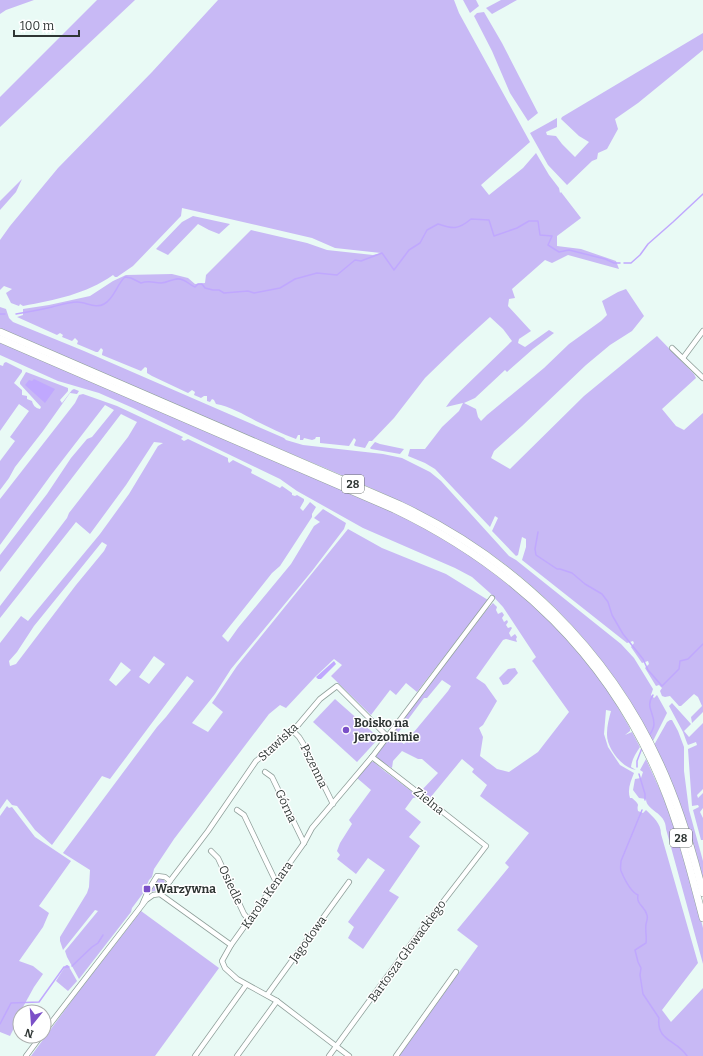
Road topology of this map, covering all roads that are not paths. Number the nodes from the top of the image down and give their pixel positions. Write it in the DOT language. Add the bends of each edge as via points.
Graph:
graph roads {
  1 [pos="703,331"];
  2 [pos="0,332"];
  3 [pos="0,339"];
  4 [pos="672,348"];
  5 [pos="683,358"];
  6 [pos="703,378"];
  7 [pos="492,598"];
  8 [pos="639,729"];
  9 [pos="293,731"];
  10 [pos="387,736"];
  11 [pos="372,757"];
  12 [pos="654,759"];
  13 [pos="265,772"];
  14 [pos="333,804"];
  15 [pos="237,810"];
  16 [pos="304,843"];
  17 [pos="486,846"];
  18 [pos="211,851"];
  19 [pos="170,881"];
  20 [pos="276,882"];
  21 [pos="349,882"];
  22 [pos="703,893"];
  23 [pos="160,894"];
  24 [pos="142,905"];
  25 [pos="703,918"];
  26 [pos="249,920"];
  27 [pos="231,945"];
  28 [pos="456,972"];
  29 [pos="246,985"];
  30 [pos="267,995"];
  31 [pos="277,1001"];
  32 [pos="52,1022"];
  33 [pos="35,1044"];
  34 [pos="337,1046"];
  35 [pos="26,1056"];
  36 [pos="196,1056"];
  37 [pos="237,1056"];
  38 [pos="329,1056"];
  39 [pos="349,1056"];
  40 [pos="396,1056"];
  1 -- 5 [label="street"];
  2 -- 8 [label="main road, 28" via="376,494 462,538 518,579 564,622 586,646 622,695"];
  3 -- 8 [label="main road, 28" via="376,500 453,540 508,578 556,622 597,671"];
  4 -- 5 [label="street"];
  5 -- 6 [label="street"];
  7 -- 10 [label="street, Karola Kenara"];
  8 -- 12 [label="main road, 28"];
  9 -- 10 [label="street, Stawiska" via="320,699 337,686"];
  9 -- 14 [label="street, Pszenna" via="304,745"];
  9 -- 19 [label="street, Stawiska" via="256,761"];
  10 -- 11 [label="street, Karola Kenara"];
  11 -- 14 [label="street, Karola Kenara"];
  11 -- 17 [label="street, Zielna"];
  12 -- 22 [label="main road, 28" via="677,807"];
  12 -- 25 [label="main road, 28" via="679,831"];
  13 -- 16 [label="street, Górna" via="272,777"];
  14 -- 16 [label="street, Karola Kenara" via="312,828"];
  15 -- 20 [label="street" via="244,815"];
  16 -- 20 [label="street, Karola Kenara"];
  17 -- 34 [label="street, Bartosza Głowackiego"];
  18 -- 26 [label="street, Osiedle" via="218,858"];
  19 -- 23 [label="street, Stawiska"];
  19 -- 24 [label="street, Stawiska" via="157,876"];
  20 -- 26 [label="street, Karola Kenara"];
  21 -- 30 [label="street, Jagodowa"];
  23 -- 24 [label="street, Stawiska" via="153,894"];
  23 -- 27 [label="street"];
  24 -- 32 [label="street, Stawiska"];
  26 -- 27 [label="street, Karola Kenara"];
  27 -- 29 [label="street, Karola Kenara" via="222,964 229,973"];
  28 -- 40 [label="street"];
  29 -- 30 [label="street, Karola Kenara"];
  29 -- 36 [label="street"];
  30 -- 31 [label="street, Karola Kenara"];
  31 -- 34 [label="street, Karola Kenara"];
  31 -- 37 [label="street"];
  33 -- 35 [label="street"];
  34 -- 38 [label="street, Bartosza Głowackiego"];
  34 -- 39 [label="street, Karola Kenara"];
}
